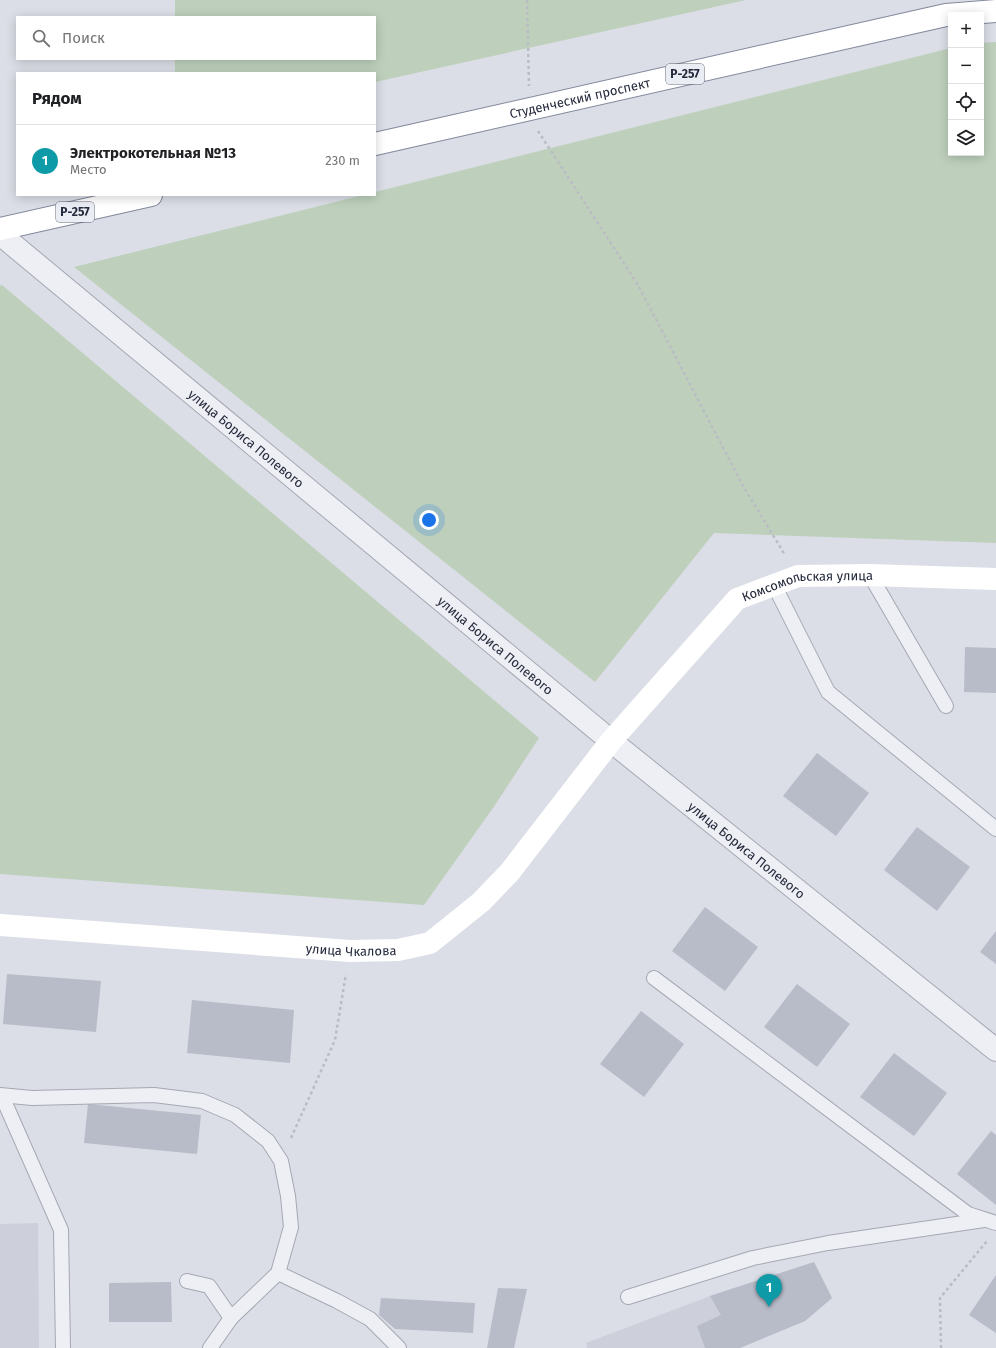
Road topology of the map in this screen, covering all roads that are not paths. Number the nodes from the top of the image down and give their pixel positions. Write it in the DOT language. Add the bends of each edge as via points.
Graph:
graph roads {
  1 [pos="996,11"];
  2 [pos="376,144"];
  3 [pos="146,196"];
  4 [pos="0,229"];
  5 [pos="0,234"];
  6 [pos="870,575"];
  7 [pos="996,579"];
  8 [pos="774,585"];
  9 [pos="946,706"];
  10 [pos="610,741"];
  11 [pos="996,829"];
  12 [pos="0,925"];
  13 [pos="654,978"];
  14 [pos="996,1050"];
  15 [pos="0,1096"];
  16 [pos="991,1226"];
  17 [pos="278,1273"];
  18 [pos="186,1281"];
  19 [pos="628,1297"];
  20 [pos="231,1318"];
  21 [pos="63,1348"];
  22 [pos="210,1348"];
  23 [pos="399,1348"];
  1 -- 2 [label="main road, Студенческий проспект / Р-257" via="946,15"];
  3 -- 4 [label="main road, Р-257"];
  5 -- 10 [label="street, улица Бориса Полевого"];
  6 -- 7 [label="main road, Комсомольская улица"];
  6 -- 8 [label="main road, Комсомольская улица" via="798,576"];
  6 -- 9 [label="lane"];
  8 -- 10 [label="main road, Комсомольская улица" via="737,599"];
  8 -- 11 [label="lane" via="828,692"];
  10 -- 12 [label="main road, улица Чкалова" via="509,873 481,902 430,943 398,950 350,951"];
  10 -- 14 [label="street, улица Бориса Полевого"];
  13 -- 16 [label="lane" via="968,1214"];
  15 -- 17 [label="lane" via="32,1098 154,1095 202,1101 235,1116 268,1141 281,1161 291,1227"];
  15 -- 21 [label="lane" via="61,1230"];
  16 -- 19 [label="lane" via="828,1243 753,1258"];
  17 -- 20 [label="lane"];
  17 -- 23 [label="lane" via="370,1320"];
  18 -- 20 [label="lane" via="209,1286"];
  20 -- 22 [label="lane"];
}
